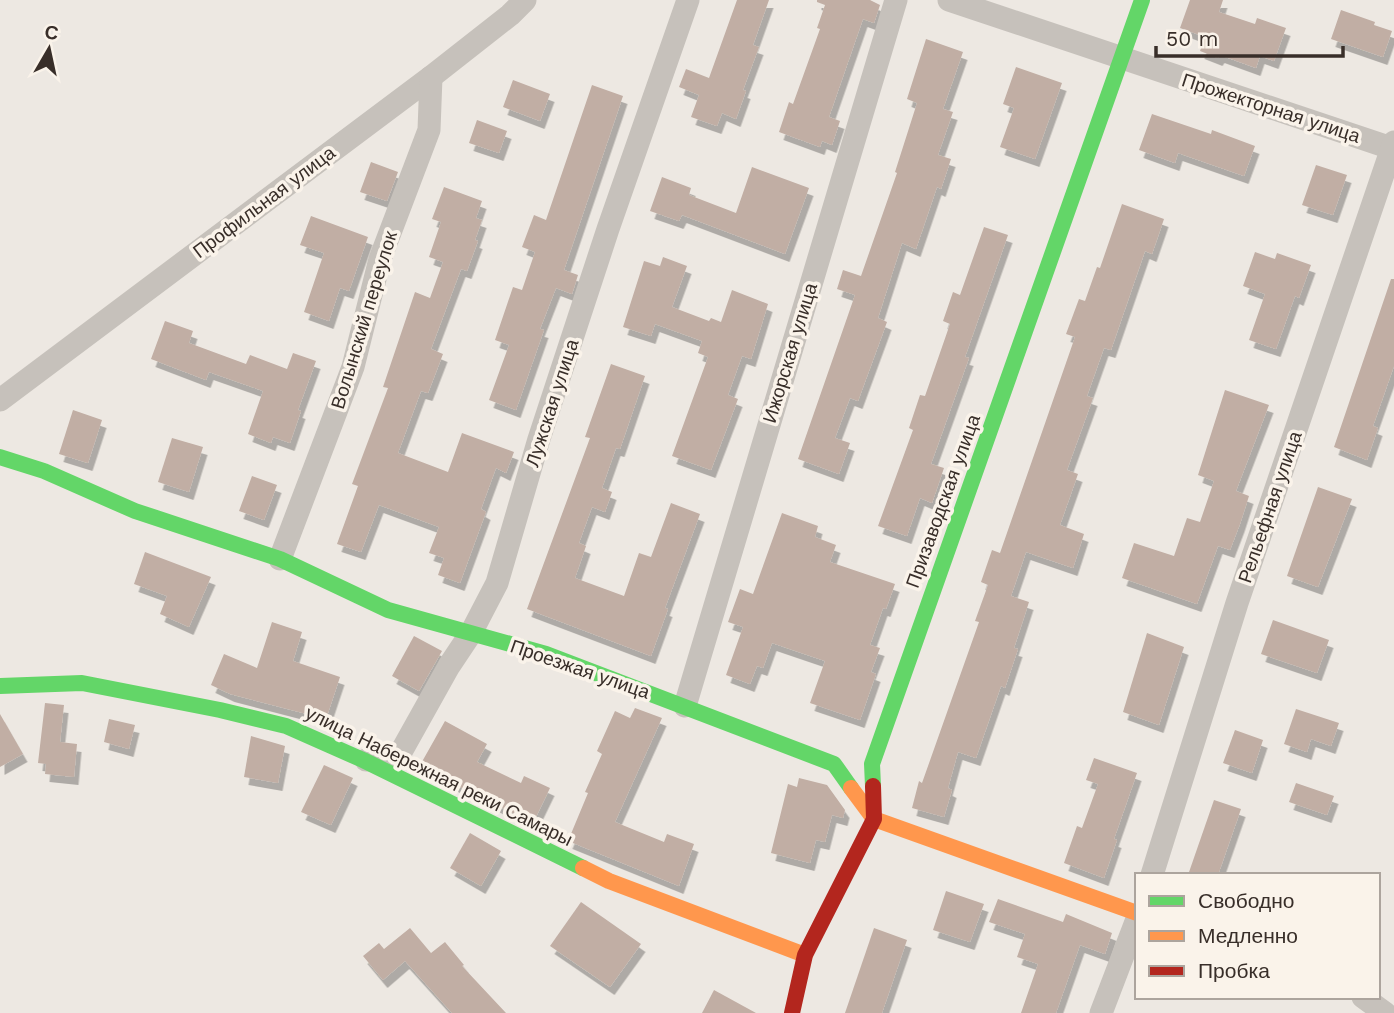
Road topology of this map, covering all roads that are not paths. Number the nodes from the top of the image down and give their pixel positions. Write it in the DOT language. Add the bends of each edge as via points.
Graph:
graph roads {
  1 [pos="525,0"];
  2 [pos="688,0"];
  3 [pos="895,0"];
  4 [pos="949,0"];
  5 [pos="1142,0"];
  6 [pos="1122,58"];
  7 [pos="430,77"];
  8 [pos="1393,146"];
  9 [pos="0,400"];
  10 [pos="0,457"];
  11 [pos="279,559"];
  12 [pos="471,633"];
  13 [pos="0,687"];
  14 [pos="685,706"];
  15 [pos="363,760"];
  16 [pos="874,818"];
  17 [pos="1153,873"];
  18 [pos="1135,912"];
  19 [pos="1135,924"];
  20 [pos="805,955"];
  21 [pos="1366,999"];
  22 [pos="1394,1008"];
  23 [pos="792,1013"];
  24 [pos="1101,1013"];
  25 [pos="1385,1013"];
  26 [pos="1391,1013"];
  1 -- 7 [label="street, Профильная улица"];
  2 -- 12 [label="street, Лужская улица" via="603,242 497,583"];
  3 -- 14 [label="street, Ижорская улица"];
  4 -- 6 [label="street, Прожекторная улица"];
  5 -- 6 [label="street, Призаводская улица"];
  6 -- 8 [label="street, Прожекторная улица"];
  6 -- 16 [label="street, Призаводская улица" via="872,764"];
  7 -- 9 [label="street, Профильная улица"];
  7 -- 11 [label="street, Волынский переулок" via="429,130 380,259 354,367"];
  8 -- 17 [label="street, Рельефная улица" via="1237,603"];
  10 -- 11 [label="street, Проезжая улица" via="135,511"];
  11 -- 12 [label="street, Проезжая улица" via="388,610"];
  12 -- 14 [label="street, Проезжая улица" via="546,654"];
  12 -- 15 [label="street, Лужская улица" via="397,759"];
  13 -- 15 [label="street, улица Набережная реки Самары" via="82,683 220,710 286,726"];
  14 -- 16 [label="street, Проезжая улица" via="834,764"];
  15 -- 20 [label="street, улица Набережная реки Самары" via="608,881"];
  16 -- 18 [label="street"];
  16 -- 20 [label="street, Призаводская улица"];
  19 -- 24 [label="street"];
  20 -- 23 [label="street, Призаводская улица"];
  21 -- 25 [label="street"];
  22 -- 26 [label="street"];
}
